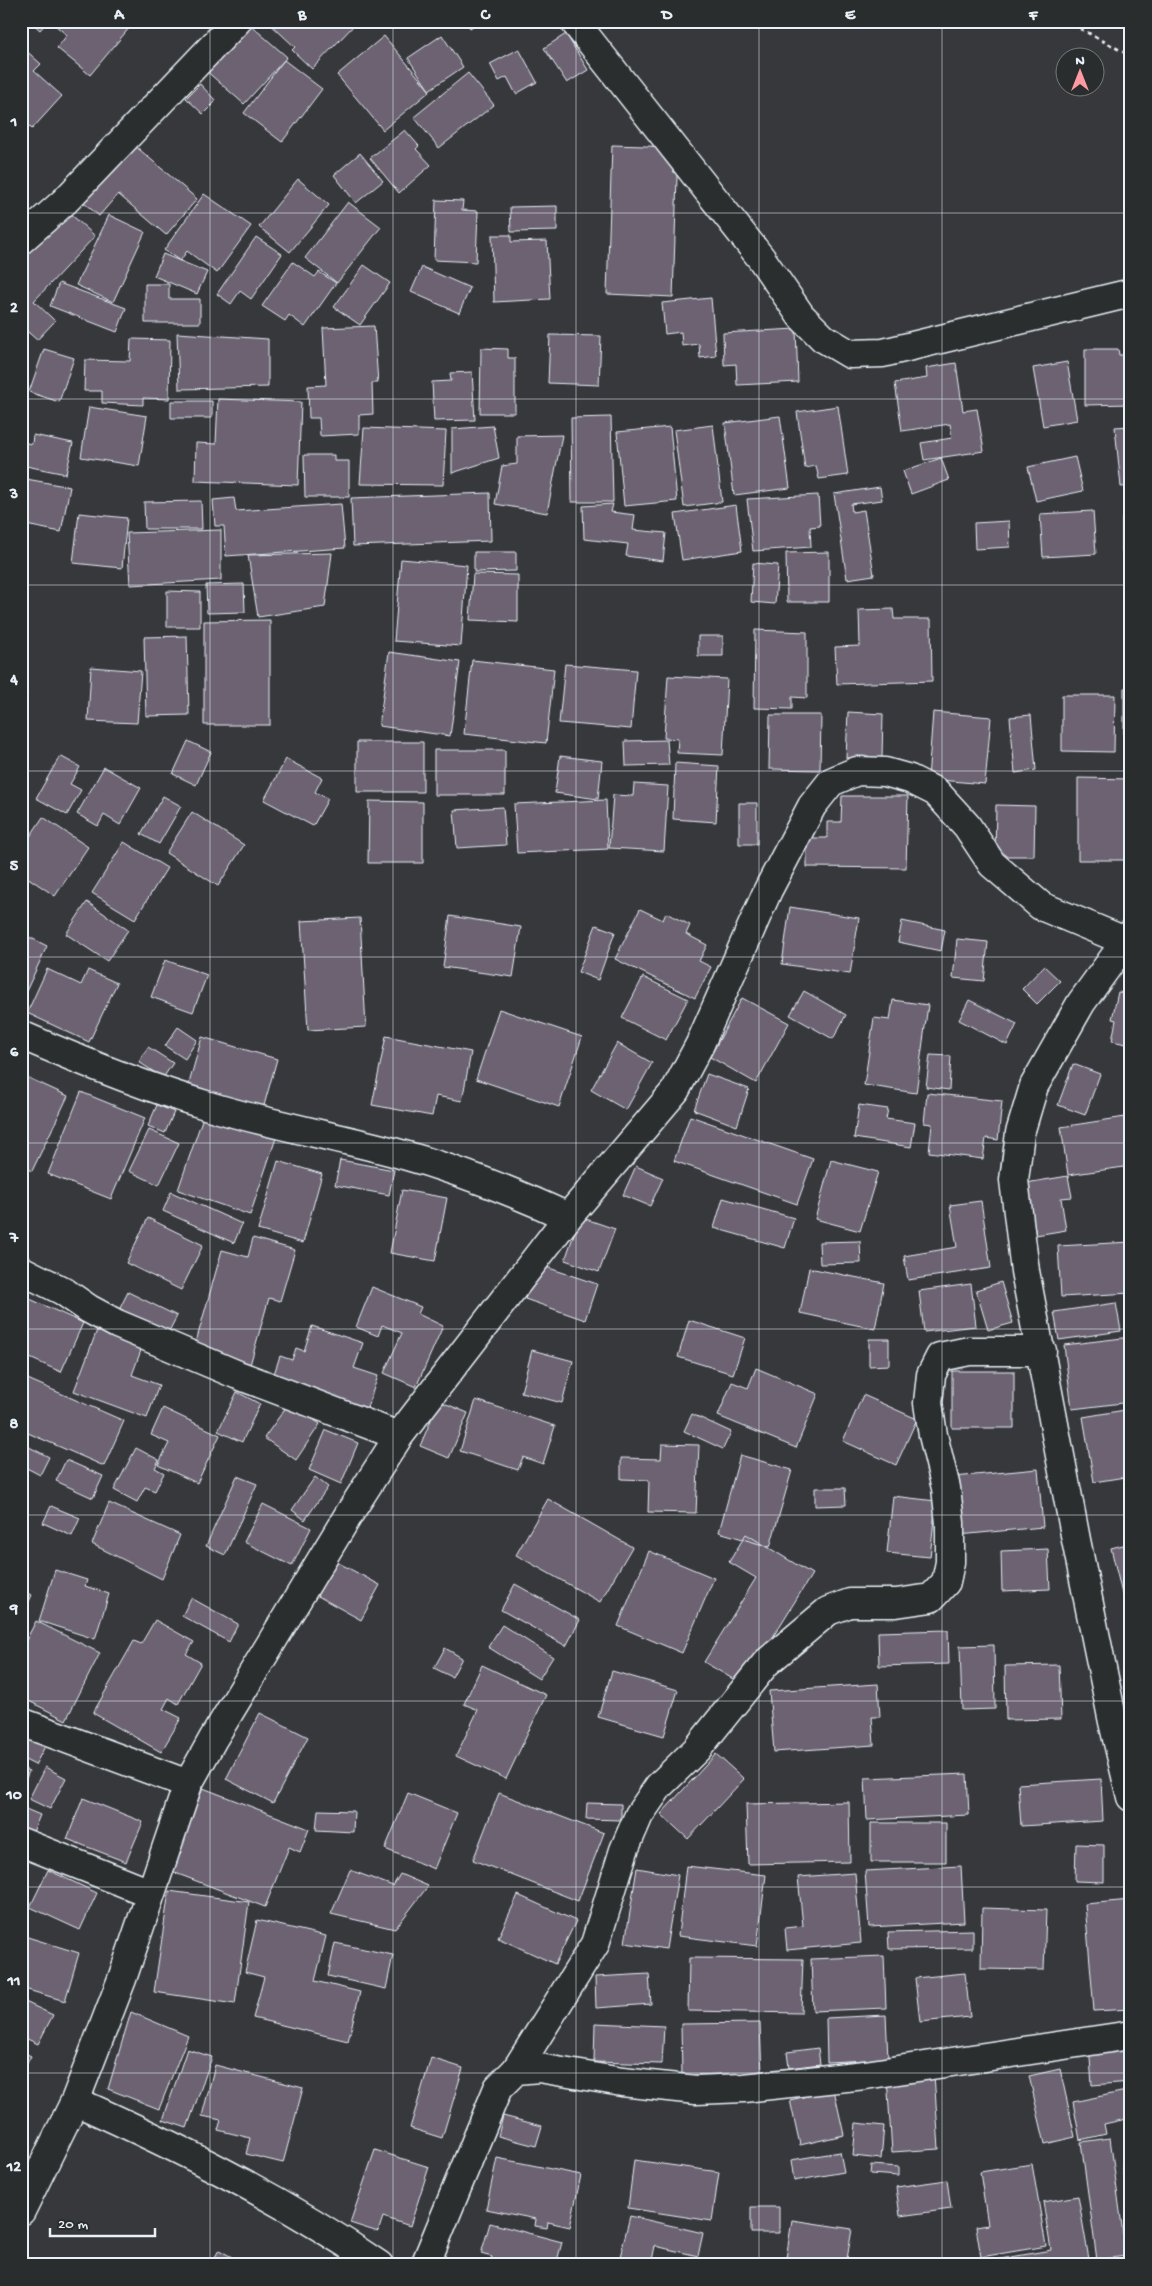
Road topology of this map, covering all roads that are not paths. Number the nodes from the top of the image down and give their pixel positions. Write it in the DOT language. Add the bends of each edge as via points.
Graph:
graph roads {
  1 [pos="237,21"];
  2 [pos="574,21"];
  3 [pos="21,240"];
  4 [pos="1131,293"];
  5 [pos="1128,937"];
  6 [pos="21,1035"];
  7 [pos="568,1217"];
  8 [pos="21,1270"];
  9 [pos="1042,1351"];
  10 [pos="399,1436"];
  11 [pos="21,1722"];
  12 [pos="188,1784"];
  13 [pos="1131,1797"];
  14 [pos="21,1842"];
  15 [pos="150,1893"];
  16 [pos="1131,2035"];
  17 [pos="516,2070"];
  18 [pos="75,2101"];
  19 [pos="21,2211"];
  20 [pos="379,2265"];
  21 [pos="425,2265"];
  1 -- 3 [label="street" via="65,201"];
  2 -- 4 [label="street" via="761,258 801,316 823,338 850,354 883,353"];
  5 -- 7 [label="street" via="1041,906 992,864 967,826 936,792 910,779 885,772 857,771 831,782 812,806 768,890 676,1092"];
  5 -- 9 [label="street" via="1081,1003 1034,1086 1020,1132 1014,1180 1025,1271"];
  6 -- 7 [label="street" via="128,1079 210,1106 451,1169 509,1190"];
  7 -- 10 [label="street"];
  8 -- 10 [label="street" via="117,1324 238,1375"];
  9 -- 13 [label="street" via="1076,1540"];
  9 -- 17 [label="street" via="969,1352 940,1357 931,1375 928,1404 950,1523 950,1562 946,1582 931,1598 896,1603 850,1603 828,1611 766,1664 697,1749 659,1786 639,1815 624,1850 595,1944"];
  10 -- 12 [label="street" via="242,1689"];
  11 -- 12 [label="street"];
  12 -- 15 [label="street"];
  14 -- 15 [label="street"];
  15 -- 18 [label="street" via="122,1980"];
  16 -- 17 [label="street" via="865,2075 744,2088 696,2090 539,2068"];
  17 -- 21 [label="street" via="498,2088"];
  18 -- 19 [label="street"];
  18 -- 20 [label="street" via="154,2136 226,2174"];
}
